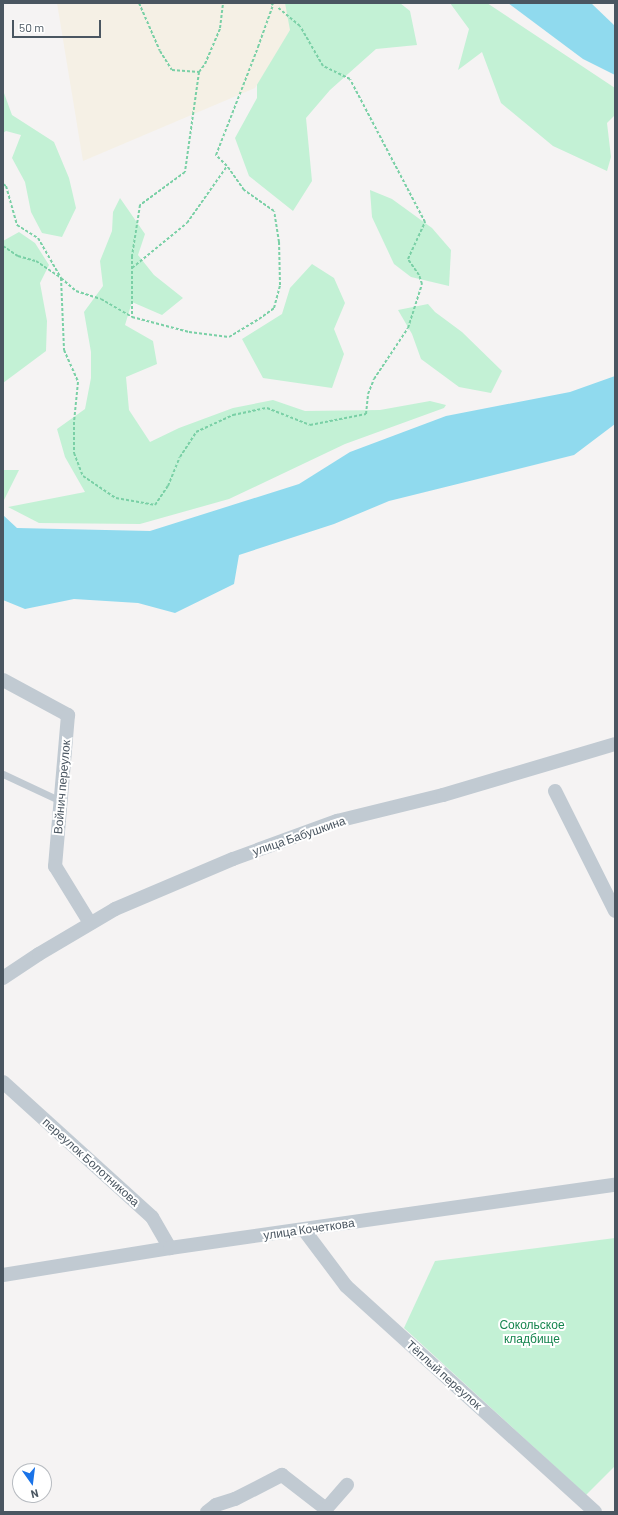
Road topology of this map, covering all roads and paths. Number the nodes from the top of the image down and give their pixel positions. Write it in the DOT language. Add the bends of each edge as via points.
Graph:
graph roads {
  1 [pos="139,3"];
  2 [pos="223,3"];
  3 [pos="272,3"];
  4 [pos="277,7"];
  5 [pos="199,72"];
  6 [pos="227,166"];
  7 [pos="3,184"];
  8 [pos="3,246"];
  9 [pos="132,268"];
  10 [pos="61,278"];
  11 [pos="132,317"];
  12 [pos="3,680"];
  13 [pos="615,744"];
  14 [pos="3,774"];
  15 [pos="555,791"];
  16 [pos="61,801"];
  17 [pos="615,911"];
  18 [pos="90,923"];
  19 [pos="3,978"];
  20 [pos="3,1082"];
  21 [pos="615,1185"];
  22 [pos="304,1230"];
  23 [pos="170,1248"];
  24 [pos="3,1276"];
  25 [pos="347,1485"];
  26 [pos="207,1512"];
  27 [pos="595,1512"];
  1 -- 5 [label="path" via="160,51 172,70"];
  2 -- 5 [label="path" via="220,28"];
  3 -- 6 [label="path" via="258,47 216,155"];
  4 -- 10 [label="path" via="300,26 323,66 350,79 425,222 408,260 422,284 408,328 374,379 368,394 366,414 310,425 267,408 233,415 196,432 180,457 168,486 155,504 116,498 83,476 74,453 78,382 64,350"];
  5 -- 9 [label="path" via="185,172 140,205"];
  6 -- 9 [label="path" via="187,223"];
  6 -- 11 [label="path" via="244,190 274,211 279,242 280,285 274,308 229,337 189,332"];
  7 -- 10 [label="path" via="6,186 17,225 38,238"];
  8 -- 10 [label="path" via="18,256 36,261"];
  9 -- 11 [label="path"];
  10 -- 11 [label="path" via="76,291 101,299"];
  12 -- 16 [label="street, Войнич переулок" via="68,715"];
  13 -- 18 [label="street, улица Бабушкина" via="444,795 337,821 233,859 115,909"];
  14 -- 16 [label="lane"];
  15 -- 17 [label="street"];
  16 -- 18 [label="street, Войнич переулок" via="56,866"];
  18 -- 19 [label="street, улица Бабушкина"];
  20 -- 23 [label="street, переулок Болотникова" via="152,1217"];
  21 -- 22 [label="street, улица Кочеткова"];
  22 -- 23 [label="street, улица Кочеткова"];
  22 -- 27 [label="street, Тёплый переулок" via="346,1286"];
  23 -- 24 [label="street, улица Кочеткова"];
  25 -- 26 [label="street" via="326,1509 282,1474 235,1499 216,1505"];
}
